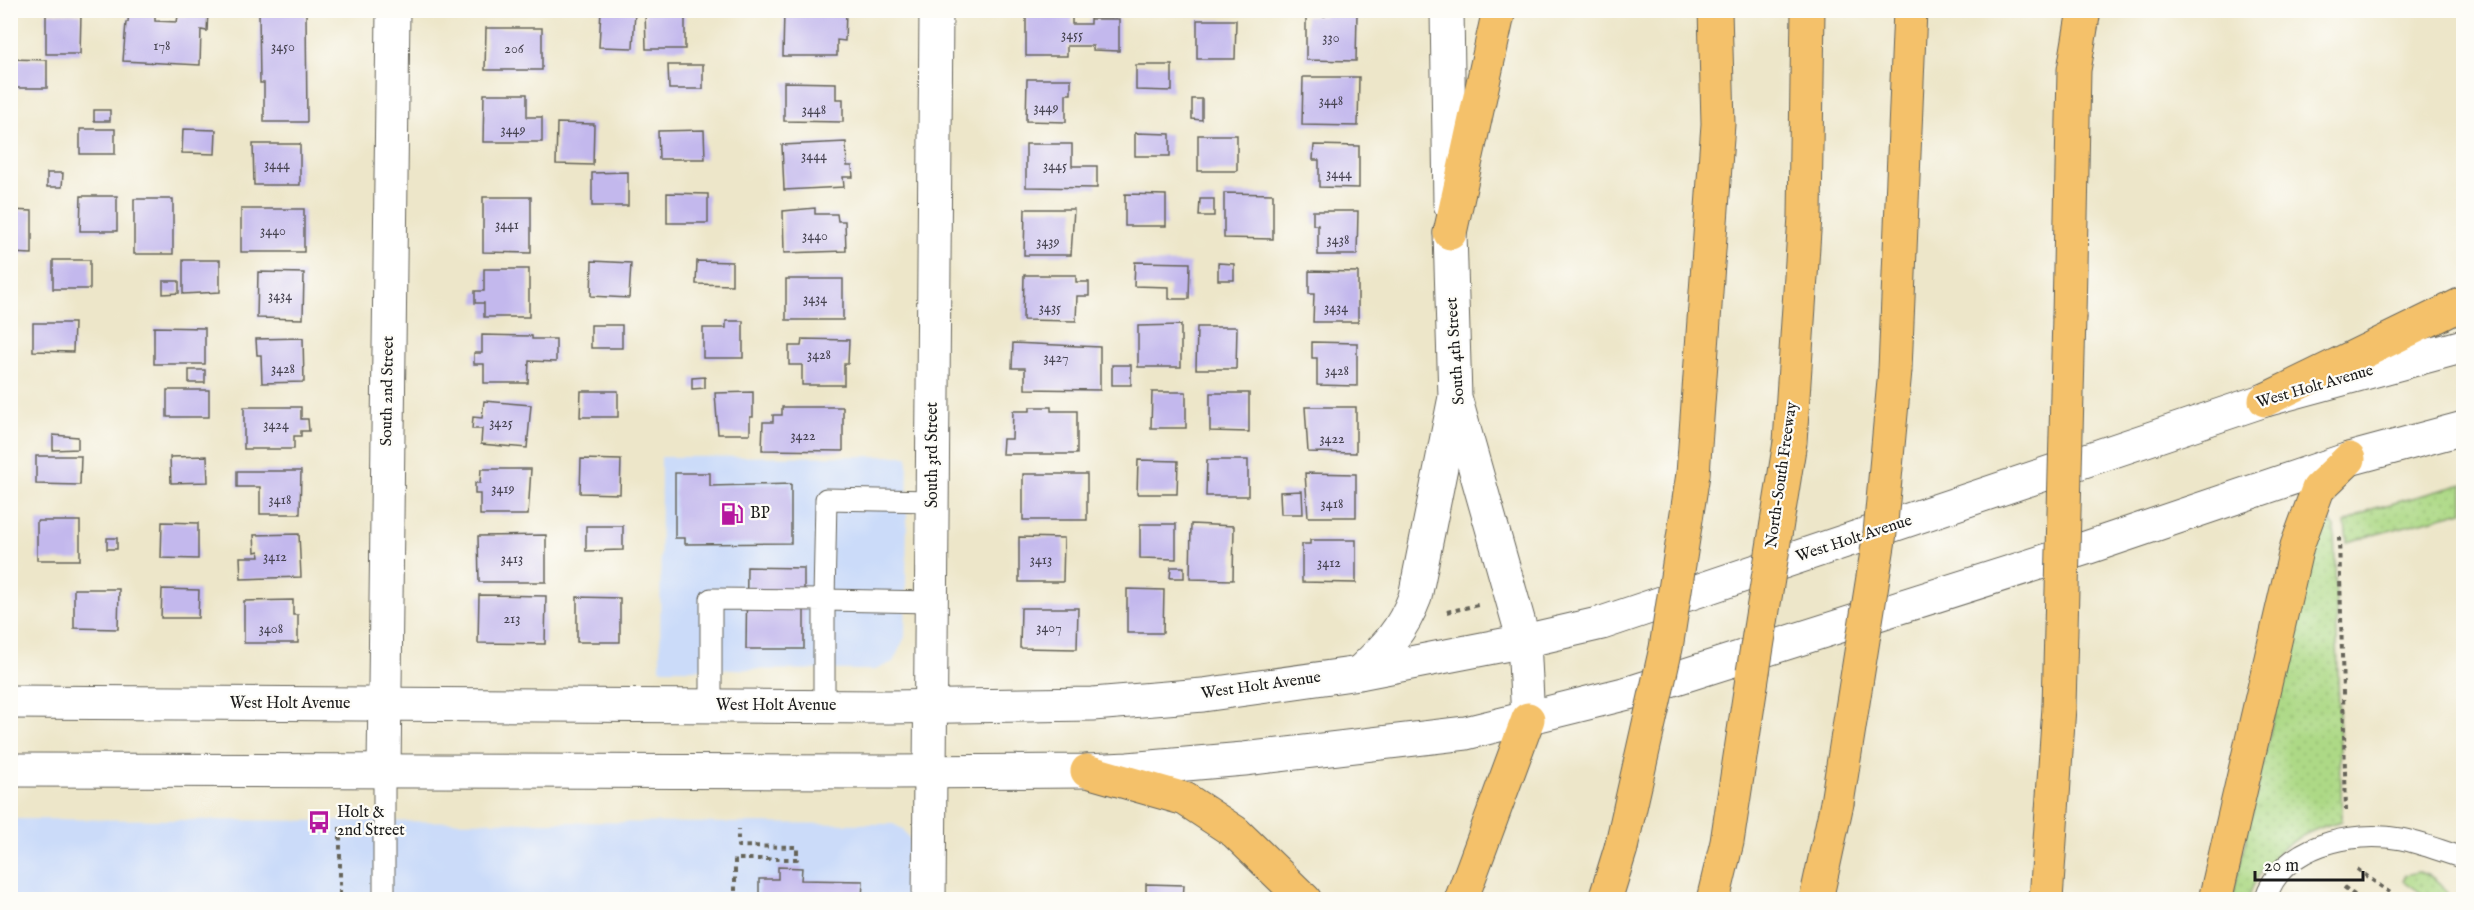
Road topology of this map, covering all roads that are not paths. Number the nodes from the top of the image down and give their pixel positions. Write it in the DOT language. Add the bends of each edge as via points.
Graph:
graph roads {
  1 [pos="393,10"];
  2 [pos="936,10"];
  3 [pos="1448,10"];
  4 [pos="1499,10"];
  5 [pos="1715,10"];
  6 [pos="1808,10"];
  7 [pos="1910,10"];
  8 [pos="2084,10"];
  9 [pos="1450,233"];
  10 [pos="2463,303"];
  11 [pos="2463,346"];
  12 [pos="1455,397"];
  13 [pos="2265,400"];
  14 [pos="2463,428"];
  15 [pos="2349,459"];
  16 [pos="933,501"];
  17 [pos="824,600"];
  18 [pos="932,602"];
  19 [pos="1524,642"];
  20 [pos="1359,673"];
  21 [pos="10,702"];
  22 [pos="384,704"];
  23 [pos="711,706"];
  24 [pos="824,706"];
  25 [pos="930,707"];
  26 [pos="1527,719"];
  27 [pos="10,770"];
  28 [pos="384,771"];
  29 [pos="1087,771"];
  30 [pos="930,772"];
  31 [pos="2463,858"];
  32 [pos="384,900"];
  33 [pos="928,900"];
  34 [pos="1305,900"];
  35 [pos="1461,900"];
  36 [pos="1605,900"];
  37 [pos="1713,900"];
  38 [pos="1816,900"];
  39 [pos="2046,900"];
  40 [pos="2215,900"];
  41 [pos="2265,900"];
  1 -- 22 [label="street, South 2nd Street"];
  2 -- 16 [label="street, South 3rd Street"];
  3 -- 9 [label="street, South 4th Street"];
  4 -- 9 [label="highway"];
  5 -- 36 [label="highway, bridge" via="1718,124 1692,474 1666,648 1621,848"];
  6 -- 37 [label="highway, North-South Freeway, bridge" via="1805,216 1790,442 1727,842"];
  7 -- 38 [label="highway, bridge" via="1895,370 1880,533 1837,803"];
  8 -- 39 [label="highway, bridge" via="2074,70 2059,707"];
  9 -- 12 [label="street, South 4th Street"];
  10 -- 13 [label="highway"];
  11 -- 13 [label="street, West Holt Avenue"];
  12 -- 19 [label="street, South 4th Street"];
  12 -- 20 [label="street" via="1415,597 1391,643"];
  13 -- 19 [label="street, West Holt Avenue" via="1602,623"];
  14 -- 15 [label="street"];
  15 -- 26 [label="street" via="1632,692"];
  15 -- 40 [label="highway" via="2318,489 2297,546"];
  16 -- 17 [label="lane" via="826,499"];
  16 -- 18 [label="street, South 3rd Street"];
  17 -- 18 [label="lane"];
  17 -- 23 [label="lane" via="711,599"];
  17 -- 24 [label="lane"];
  18 -- 25 [label="street, South 3rd Street"];
  19 -- 20 [label="street, West Holt Avenue"];
  19 -- 26 [label="street, South 4th Street"];
  20 -- 25 [label="street, West Holt Avenue" via="1203,695 1093,704"];
  21 -- 22 [label="street, West Holt Avenue"];
  22 -- 23 [label="street, West Holt Avenue"];
  22 -- 28 [label="street, South 2nd Street"];
  23 -- 24 [label="street, West Holt Avenue"];
  24 -- 25 [label="street, West Holt Avenue"];
  25 -- 30 [label="street, South 3rd Street"];
  26 -- 29 [label="street" via="1466,733"];
  26 -- 35 [label="highway"];
  27 -- 28 [label="street"];
  28 -- 30 [label="street"];
  28 -- 32 [label="lane"];
  29 -- 30 [label="street"];
  29 -- 34 [label="highway" via="1185,799 1235,832"];
  30 -- 33 [label="street, South 3rd Street"];
  31 -- 41 [label="lane" via="2401,839 2339,839 2315,847 2284,866"];
}
